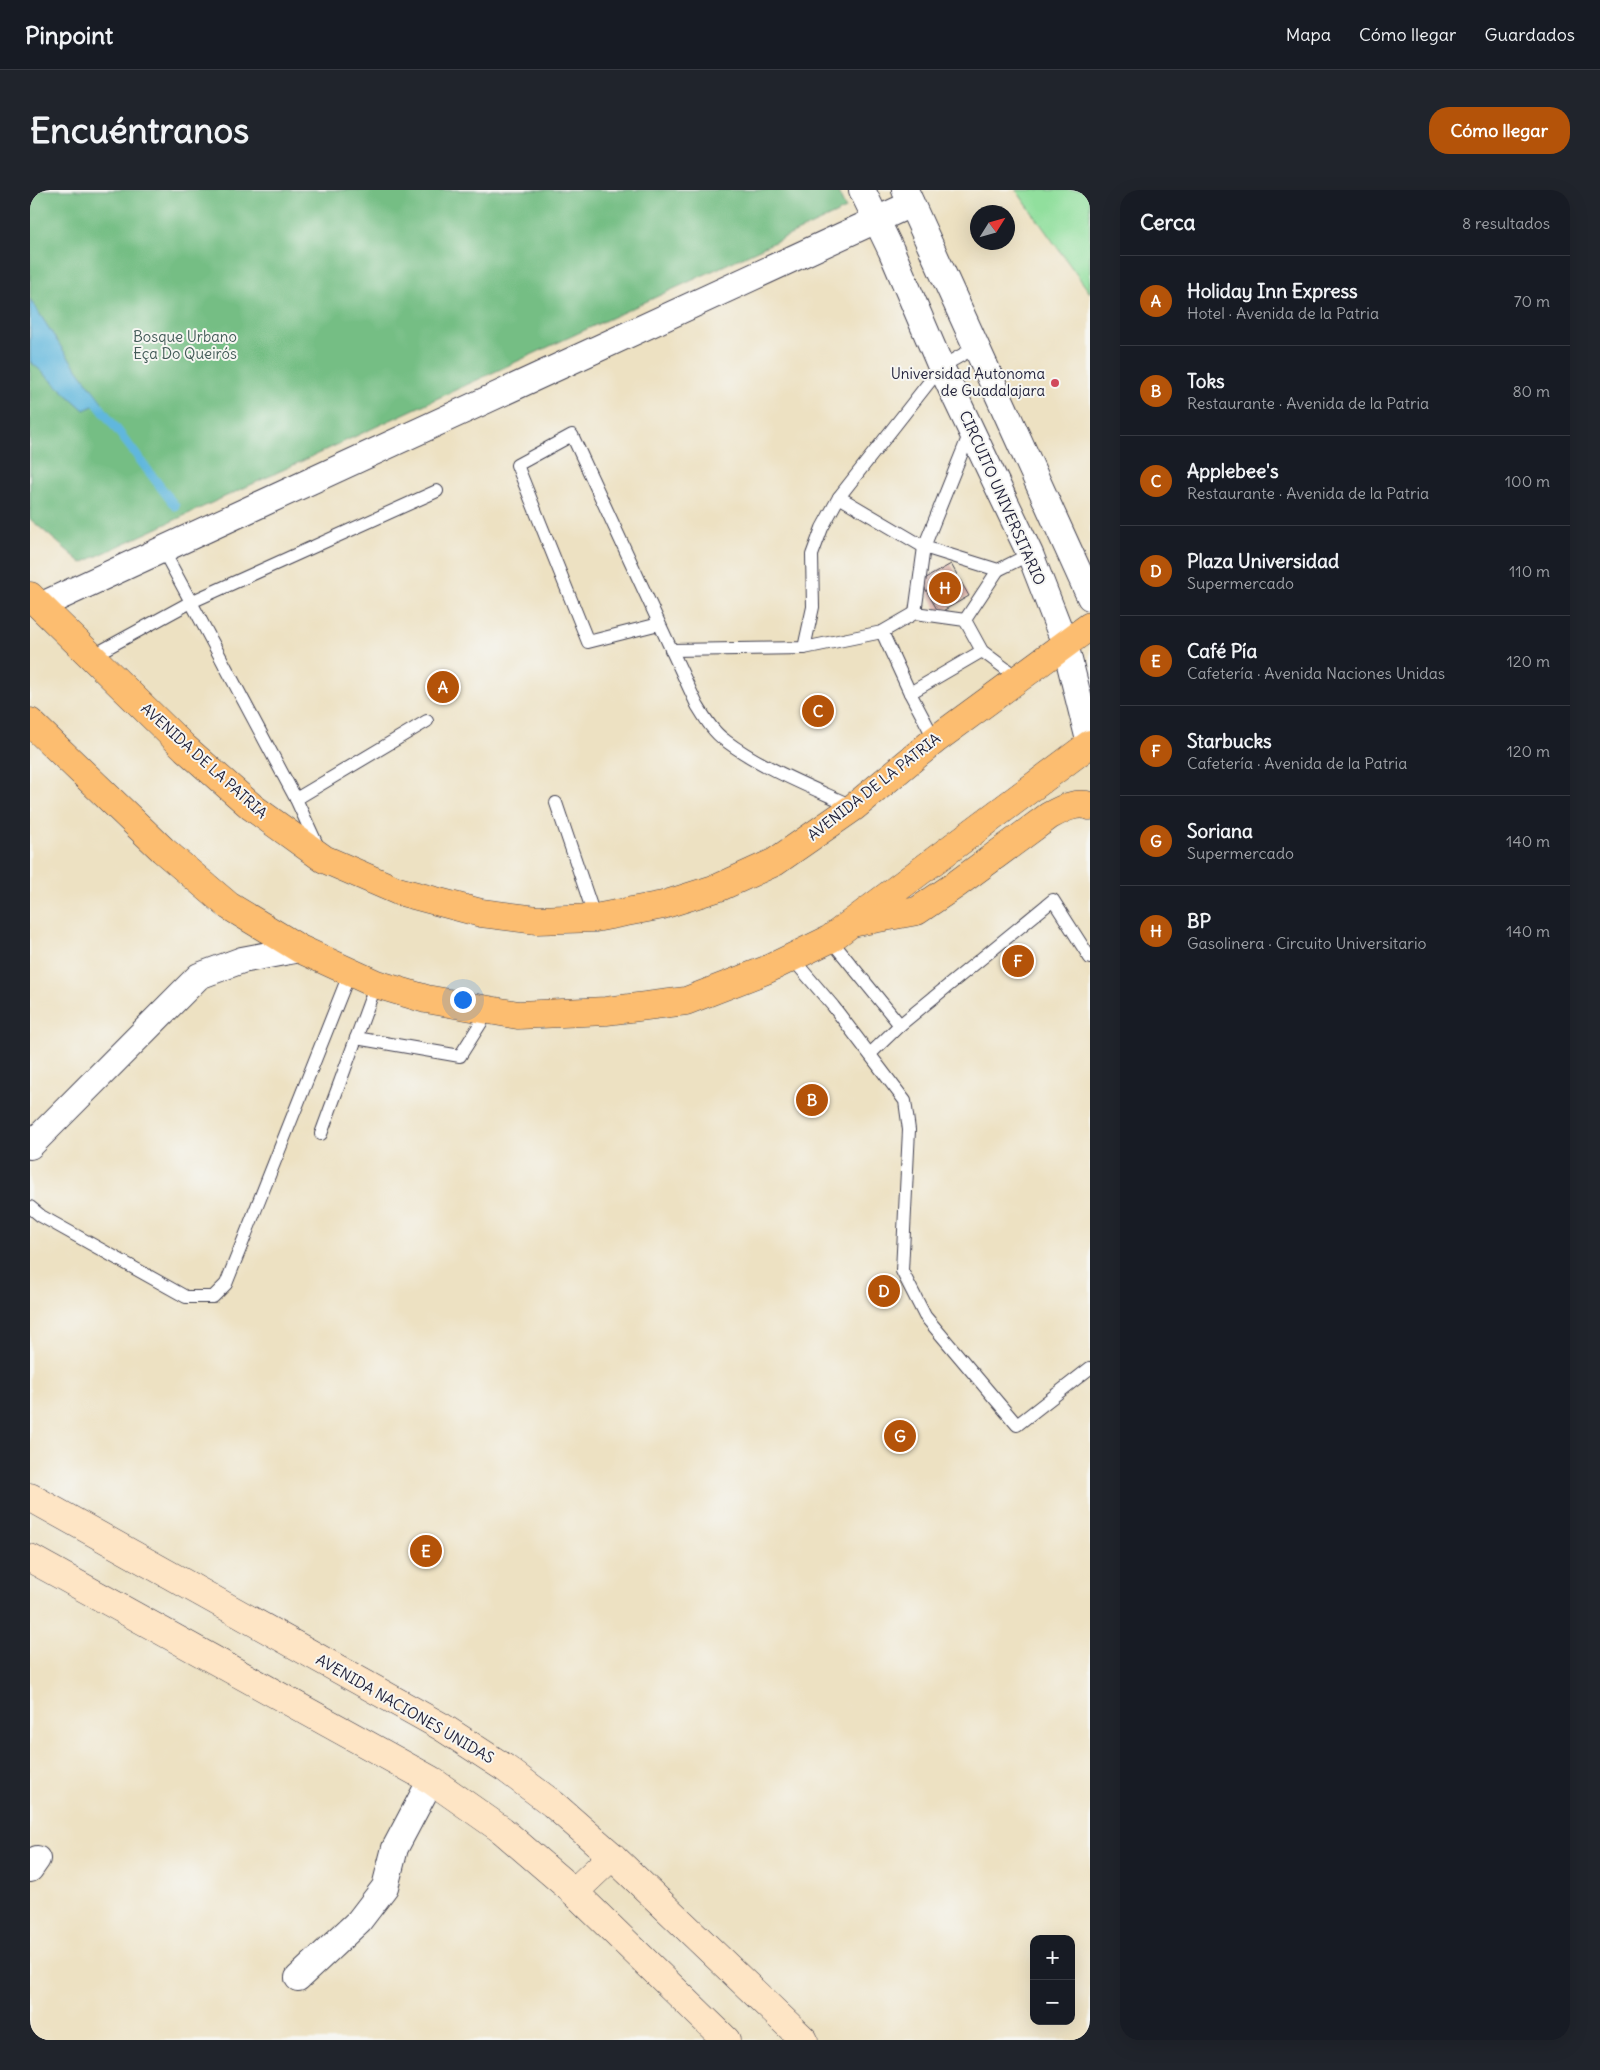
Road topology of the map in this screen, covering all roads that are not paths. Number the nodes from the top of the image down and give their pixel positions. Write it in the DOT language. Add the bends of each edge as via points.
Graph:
graph roads {
  1 [pos="862,190"];
  2 [pos="908,197"];
  3 [pos="876,219"];
  4 [pos="976,347"];
  5 [pos="941,367"];
  6 [pos="971,428"];
  7 [pos="437,491"];
  8 [pos="839,497"];
  9 [pos="924,547"];
  10 [pos="163,550"];
  11 [pos="1030,554"];
  12 [pos="998,570"];
  13 [pos="1090,597"];
  14 [pos="35,601"];
  15 [pos="191,602"];
  16 [pos="915,613"];
  17 [pos="966,620"];
  18 [pos="659,624"];
  19 [pos="1090,626"];
  20 [pos="882,632"];
  21 [pos="1065,644"];
  22 [pos="804,648"];
  23 [pos="671,650"];
  24 [pos="982,651"];
  25 [pos="92,656"];
  26 [pos="1018,678"];
  27 [pos="910,693"];
  28 [pos="427,721"];
  29 [pos="30,722"];
  30 [pos="935,740"];
  31 [pos="1090,744"];
  32 [pos="296,799"];
  33 [pos="556,803"];
  34 [pos="1090,806"];
  35 [pos="854,807"];
  36 [pos="324,859"];
  37 [pos="595,918"];
  38 [pos="841,931"];
  39 [pos="300,949"];
  40 [pos="792,957"];
  41 [pos="1090,958"];
  42 [pos="350,972"];
  43 [pos="376,984"];
  44 [pos="489,1010"];
  45 [pos="900,1025"];
  46 [pos="356,1038"];
  47 [pos="870,1054"];
  48 [pos="321,1134"];
  49 [pos="30,1146"];
  50 [pos="30,1207"];
  51 [pos="1090,1368"];
  52 [pos="30,1497"];
  53 [pos="30,1558"];
  54 [pos="430,1780"];
  55 [pos="612,1856"];
  56 [pos="574,1892"];
  57 [pos="298,1978"];
  58 [pos="726,2040"];
  59 [pos="804,2040"];
  1 -- 3 [label="street, CIRCUITO UNIVERSITARIO"];
  2 -- 3 [label="street"];
  2 -- 4 [label="street"];
  3 -- 5 [label="street, CIRCUITO UNIVERSITARIO"];
  3 -- 10 [label="street"];
  4 -- 5 [label="lane"];
  4 -- 13 [label="street"];
  5 -- 6 [label="street, CIRCUITO UNIVERSITARIO"];
  5 -- 8 [label="lane"];
  6 -- 9 [label="lane"];
  6 -- 11 [label="street, CIRCUITO UNIVERSITARIO"];
  7 -- 15 [label="lane"];
  8 -- 9 [label="lane"];
  8 -- 22 [label="lane" via="812,555 812,607"];
  9 -- 12 [label="lane"];
  9 -- 16 [label="lane"];
  10 -- 14 [label="street"];
  10 -- 15 [label="lane"];
  11 -- 12 [label="lane"];
  11 -- 21 [label="street, CIRCUITO UNIVERSITARIO"];
  12 -- 17 [label="lane"];
  14 -- 25 [label="main road, AVENIDA DE LA PATRIA"];
  15 -- 25 [label="lane"];
  15 -- 32 [label="lane"];
  16 -- 17 [label="lane"];
  16 -- 20 [label="lane"];
  17 -- 24 [label="lane"];
  18 -- 18 [label="lane" via="588,642 517,465 572,435"];
  18 -- 23 [label="lane"];
  19 -- 21 [label="main road, AVENIDA DE LA PATRIA"];
  20 -- 22 [label="lane"];
  20 -- 27 [label="lane"];
  21 -- 26 [label="main road, AVENIDA DE LA PATRIA"];
  21 -- 31 [label="street, CIRCUITO UNIVERSITARIO"];
  22 -- 23 [label="lane"];
  23 -- 35 [label="lane" via="697,705 709,725 725,741"];
  24 -- 26 [label="lane"];
  24 -- 27 [label="lane"];
  25 -- 36 [label="main road, AVENIDA DE LA PATRIA" via="185,748 252,808"];
  26 -- 30 [label="main road, AVENIDA DE LA PATRIA"];
  27 -- 30 [label="lane"];
  28 -- 32 [label="lane"];
  29 -- 39 [label="main road" via="163,850 229,906"];
  30 -- 35 [label="main road, AVENIDA DE LA PATRIA"];
  31 -- 38 [label="main road"];
  32 -- 36 [label="lane"];
  33 -- 37 [label="lane"];
  34 -- 38 [label="main road" via="1066,806 1049,816 917,911"];
  35 -- 37 [label="main road, AVENIDA DE LA PATRIA" via="775,862 720,887 663,905"];
  36 -- 37 [label="main road, AVENIDA DE LA PATRIA" via="398,892 481,913 537,920"];
  38 -- 40 [label="main road"];
  38 -- 45 [label="lane"];
  39 -- 42 [label="main road"];
  39 -- 49 [label="street" via="242,960 199,976"];
  40 -- 44 [label="main road" via="686,1001 606,1011 518,1015"];
  40 -- 47 [label="lane"];
  41 -- 45 [label="lane" via="1053,900"];
  42 -- 43 [label="main road"];
  42 -- 50 [label="lane" via="226,1284 213,1297 186,1297"];
  43 -- 44 [label="main road" via="426,999"];
  43 -- 46 [label="lane"];
  44 -- 46 [label="lane" via="460,1056"];
  45 -- 47 [label="lane"];
  46 -- 48 [label="lane"];
  47 -- 51 [label="lane" via="905,1101 909,1130 902,1271 925,1316 1017,1424"];
  52 -- 55 [label="street, AVENIDA NACIONES UNIDAS" via="442,1727 553,1804"];
  53 -- 54 [label="street"];
  54 -- 56 [label="street" via="502,1830"];
  54 -- 57 [label="street" via="395,1848 386,1888 359,1921"];
  55 -- 56 [label="street"];
  55 -- 59 [label="street, AVENIDA NACIONES UNIDAS"];
  56 -- 58 [label="street"];
}
